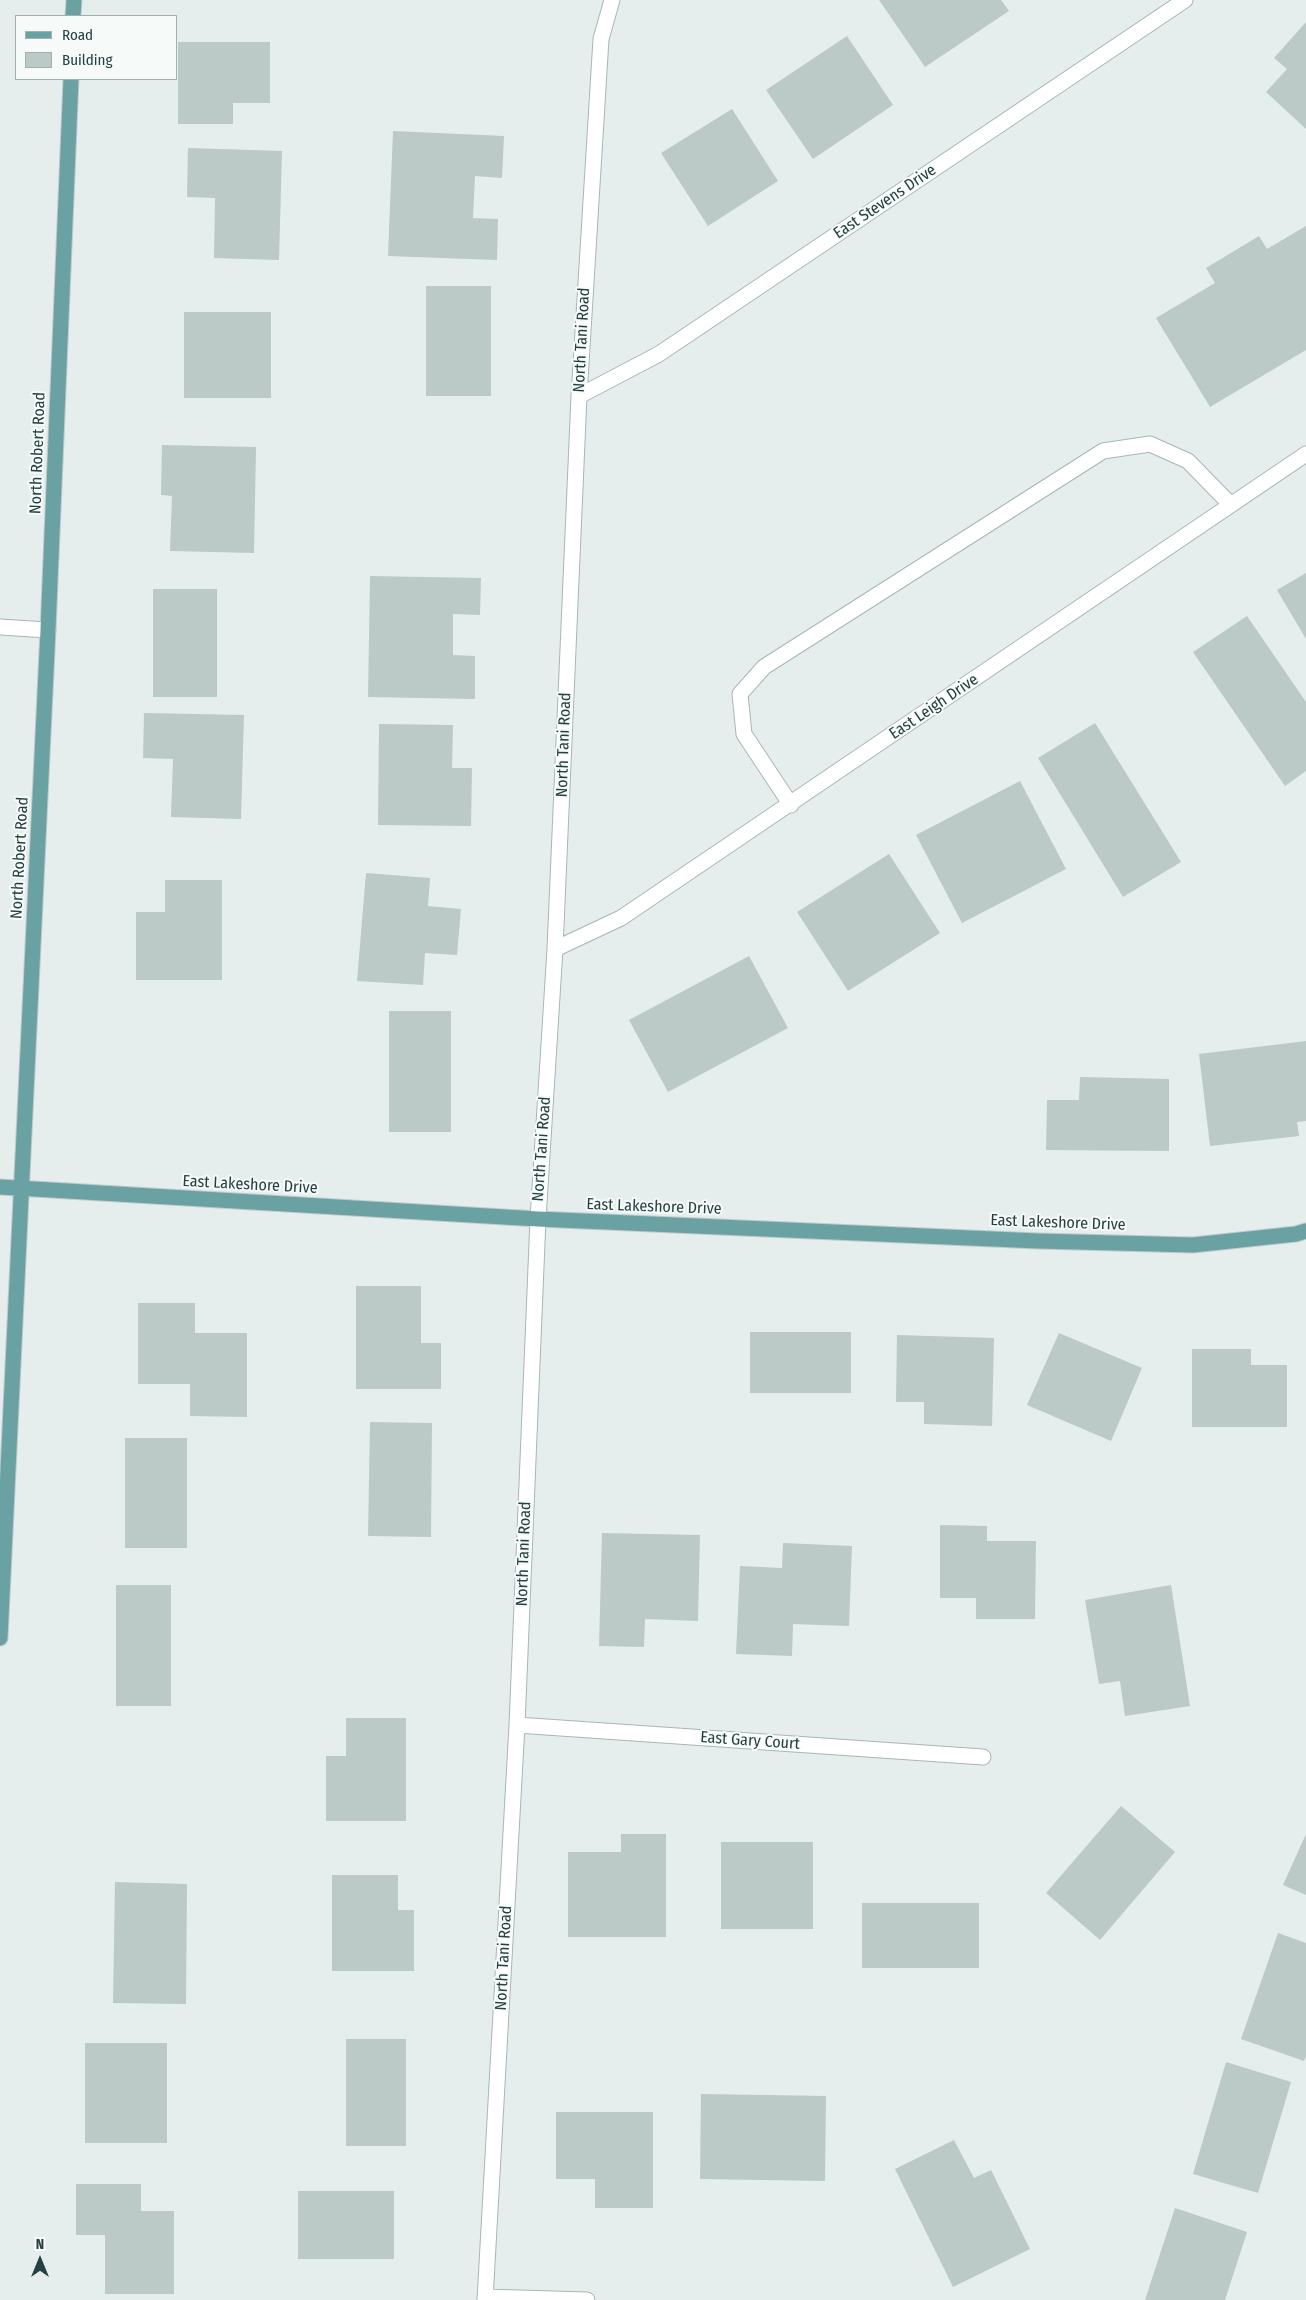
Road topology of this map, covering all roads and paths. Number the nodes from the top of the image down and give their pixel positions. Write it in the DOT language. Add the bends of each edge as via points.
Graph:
graph roads {
  1 [pos="74,0"];
  2 [pos="612,0"];
  3 [pos="1185,0"];
  4 [pos="73,15"];
  5 [pos="70,80"];
  6 [pos="579,396"];
  7 [pos="1306,454"];
  8 [pos="1232,505"];
  9 [pos="0,627"];
  10 [pos="48,630"];
  11 [pos="791,805"];
  12 [pos="555,949"];
  13 [pos="0,1187"];
  14 [pos="22,1188"];
  15 [pos="538,1219"];
  16 [pos="1306,1232"];
  17 [pos="0,1638"];
  18 [pos="517,1724"];
  19 [pos="982,1757"];
  20 [pos="485,2298"];
  21 [pos="587,2300"];
  1 -- 4 [label="main road"];
  2 -- 6 [label="street, North Tani Road" via="601,39"];
  3 -- 6 [label="street, East Stevens Drive" via="658,354"];
  5 -- 10 [label="main road, North Robert Road"];
  6 -- 12 [label="street, North Tani Road"];
  7 -- 8 [label="street, East Leigh Drive"];
  8 -- 11 [label="street, East Leigh Drive"];
  8 -- 11 [label="street" via="1188,461 1150,444 1103,451 764,667 740,694 744,734"];
  9 -- 10 [label="street"];
  10 -- 14 [label="main road, North Robert Road"];
  11 -- 12 [label="street, East Leigh Drive" via="621,918"];
  12 -- 15 [label="street, North Tani Road"];
  13 -- 14 [label="main road, East Lakeshore Drive"];
  14 -- 15 [label="main road, East Lakeshore Drive"];
  14 -- 17 [label="main road, North Robert Road"];
  15 -- 16 [label="main road, East Lakeshore Drive" via="1193,1245"];
  15 -- 18 [label="street, North Tani Road"];
  18 -- 19 [label="street, East Gary Court"];
  18 -- 20 [label="street, North Tani Road"];
  20 -- 21 [label="street"];
}
